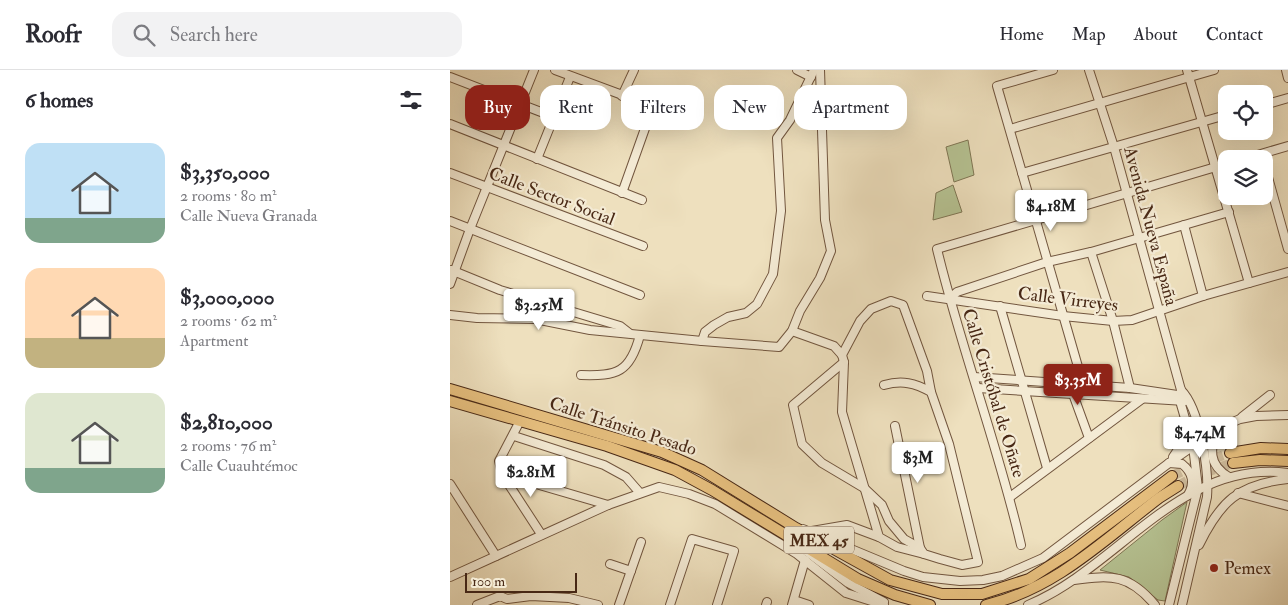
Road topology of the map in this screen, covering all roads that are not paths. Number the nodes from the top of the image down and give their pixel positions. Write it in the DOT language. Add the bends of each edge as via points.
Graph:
graph roads {
  1 [pos="534,70"];
  2 [pos="555,70"];
  3 [pos="634,70"];
  4 [pos="796,70"];
  5 [pos="820,70"];
  6 [pos="1053,70"];
  7 [pos="1089,70"];
  8 [pos="1214,70"];
  9 [pos="1286,70"];
  10 [pos="812,74"];
  11 [pos="1188,74"];
  12 [pos="450,77"];
  13 [pos="570,77"];
  14 [pos="1288,78"];
  15 [pos="472,85"];
  16 [pos="528,85"];
  17 [pos="567,85"];
  18 [pos="627,85"];
  19 [pos="621,96"];
  20 [pos="1288,98"];
  21 [pos="1273,102"];
  22 [pos="1100,103"];
  23 [pos="1218,117"];
  24 [pos="1202,122"];
  25 [pos="450,124"];
  26 [pos="509,130"];
  27 [pos="549,130"];
  28 [pos="644,130"];
  29 [pos="1010,130"];
  30 [pos="503,145"];
  31 [pos="1288,146"];
  32 [pos="1114,147"];
  33 [pos="1273,152"];
  34 [pos="537,159"];
  35 [pos="1218,166"];
  36 [pos="1215,167"];
  37 [pos="450,173"];
  38 [pos="1022,173"];
  39 [pos="486,187"];
  40 [pos="622,193"];
  41 [pos="1127,193"];
  42 [pos="1273,195"];
  43 [pos="642,200"];
  44 [pos="1229,212"];
  45 [pos="1036,220"];
  46 [pos="450,221"];
  47 [pos="1184,225"];
  48 [pos="470,229"];
  49 [pos="1140,238"];
  50 [pos="643,246"];
  51 [pos="1288,249"];
  52 [pos="1091,252"];
  53 [pos="1047,262"];
  54 [pos="452,271"];
  55 [pos="1288,272"];
  56 [pos="1249,283"];
  57 [pos="450,284"];
  58 [pos="640,295"];
  59 [pos="927,296"];
  60 [pos="1204,296"];
  61 [pos="949,298"];
  62 [pos="1000,306"];
  63 [pos="1159,312"];
  64 [pos="450,315"];
  65 [pos="1064,316"];
  66 [pos="1113,321"];
  67 [pos="792,331"];
  68 [pos="629,333"];
  69 [pos="640,335"];
  70 [pos="702,341"];
  71 [pos="843,359"];
  72 [pos="581,375"];
  73 [pos="974,377"];
  74 [pos="1022,380"];
  75 [pos="1083,384"];
  76 [pos="884,385"];
  77 [pos="978,388"];
  78 [pos="1130,388"];
  79 [pos="450,389"];
  80 [pos="1024,391"];
  81 [pos="931,392"];
  82 [pos="1073,394"];
  83 [pos="1270,395"];
  84 [pos="1183,397"];
  85 [pos="1142,399"];
  86 [pos="450,401"];
  87 [pos="1288,415"];
  88 [pos="1240,419"];
  89 [pos="520,421"];
  90 [pos="895,426"];
  91 [pos="1197,426"];
  92 [pos="1188,428"];
  93 [pos="1219,428"];
  94 [pos="514,436"];
  95 [pos="1089,438"];
  96 [pos="1202,440"];
  97 [pos="1193,446"];
  98 [pos="1288,449"];
  99 [pos="1288,460"];
  100 [pos="1169,462"];
  101 [pos="1047,468"];
  102 [pos="1288,473"];
  103 [pos="502,474"];
  104 [pos="1172,476"];
  105 [pos="1229,477"];
  106 [pos="1288,479"];
  107 [pos="450,484"];
  108 [pos="1208,484"];
  109 [pos="1178,486"];
  110 [pos="864,488"];
  111 [pos="1198,488"];
  112 [pos="640,493"];
  113 [pos="1238,493"];
  114 [pos="1188,495"];
  115 [pos="1010,497"];
  116 [pos="608,505"];
  117 [pos="1288,506"];
  118 [pos="796,528"];
  119 [pos="812,531"];
  120 [pos="541,534"];
  121 [pos="879,537"];
  122 [pos="641,542"];
  123 [pos="797,543"];
  124 [pos="1021,545"];
  125 [pos="922,551"];
  126 [pos="496,556"];
  127 [pos="1194,556"];
  128 [pos="805,560"];
  129 [pos="610,564"];
  130 [pos="631,571"];
  131 [pos="450,577"];
  132 [pos="1072,580"];
  133 [pos="507,598"];
  134 [pos="793,603"];
  135 [pos="477,605"];
  136 [pos="514,605"];
  137 [pos="598,605"];
  138 [pos="619,605"];
  139 [pos="670,605"];
  140 [pos="717,605"];
  141 [pos="809,605"];
  142 [pos="884,605"];
  143 [pos="888,605"];
  144 [pos="930,605"];
  145 [pos="986,605"];
  146 [pos="1028,605"];
  147 [pos="1155,605"];
  148 [pos="1169,605"];
  149 [pos="1182,605"];
  1 -- 16 [label="street"];
  2 -- 13 [label="street"];
  3 -- 18 [label="street"];
  4 -- 10 [label="street"];
  5 -- 67 [label="street" via="824,220 832,251"];
  6 -- 29 [label="street" via="997,86"];
  7 -- 22 [label="street, Avenida Nueva España"];
  8 -- 11 [label="street"];
  9 -- 14 [label="street"];
  10 -- 70 [label="street" via="790,120 777,138 782,211 773,274 757,304 746,313 728,317 714,325 705,332"];
  11 -- 22 [label="street"];
  11 -- 24 [label="street"];
  12 -- 15 [label="street"];
  13 -- 17 [label="street"];
  13 -- 19 [label="street"];
  20 -- 21 [label="street"];
  22 -- 29 [label="street"];
  22 -- 32 [label="street, Avenida Nueva España"];
  23 -- 24 [label="street"];
  24 -- 32 [label="street"];
  24 -- 36 [label="street"];
  25 -- 30 [label="street"];
  26 -- 30 [label="street"];
  27 -- 34 [label="street"];
  28 -- 40 [label="street"];
  29 -- 38 [label="street"];
  30 -- 34 [label="street"];
  30 -- 39 [label="street"];
  31 -- 33 [label="street"];
  32 -- 38 [label="street"];
  32 -- 41 [label="street, Avenida Nueva España"];
  34 -- 40 [label="street"];
  35 -- 36 [label="street"];
  36 -- 41 [label="street"];
  36 -- 44 [label="street"];
  37 -- 39 [label="street, Calle Sector Social"];
  38 -- 45 [label="street"];
  39 -- 48 [label="street"];
  39 -- 50 [label="street, Calle Sector Social"];
  40 -- 43 [label="street"];
  41 -- 45 [label="street"];
  41 -- 49 [label="street, Avenida Nueva España"];
  42 -- 51 [label="street"];
  44 -- 47 [label="street"];
  44 -- 56 [label="street"];
  45 -- 53 [label="street"];
  45 -- 61 [label="street, Calle Cristóbal de Oñate" via="937,249"];
  46 -- 48 [label="street"];
  47 -- 49 [label="street"];
  47 -- 60 [label="street"];
  48 -- 54 [label="street"];
  48 -- 58 [label="street"];
  49 -- 52 [label="street"];
  49 -- 63 [label="street, Avenida Nueva España"];
  52 -- 53 [label="street"];
  52 -- 66 [label="street"];
  53 -- 61 [label="street" via="957,292"];
  53 -- 65 [label="street"];
  54 -- 57 [label="street"];
  54 -- 68 [label="street" via="500,290 620,326"];
  55 -- 56 [label="street, Calle Virreyes"];
  56 -- 60 [label="street, Calle Virreyes"];
  59 -- 61 [label="street, Calle Virreyes"];
  60 -- 63 [label="street, Calle Virreyes"];
  61 -- 62 [label="street, Calle Virreyes"];
  61 -- 73 [label="street, Calle Cristóbal de Oñate"];
  62 -- 65 [label="street, Calle Virreyes"];
  62 -- 74 [label="street"];
  63 -- 66 [label="street, Calle Virreyes" via="1132,320"];
  63 -- 84 [label="street, Avenida Nueva España"];
  64 -- 68 [label="street" via="535,318 590,330"];
  65 -- 66 [label="street, Calle Virreyes"];
  65 -- 75 [label="street"];
  66 -- 78 [label="street"];
  67 -- 70 [label="street" via="779,347"];
  67 -- 71 [label="street" via="834,346"];
  68 -- 69 [label="street"];
  69 -- 70 [label="street"];
  69 -- 72 [label="street" via="636,351 621,370 609,376"];
  71 -- 81 [label="street" via="860,321 871,309 891,301 903,305 927,371"];
  71 -- 110 [label="street" via="842,412"];
  71 -- 110 [label="street" via="793,405 802,444 822,463"];
  73 -- 74 [label="street"];
  73 -- 77 [label="street, Calle Cristóbal de Oñate"];
  74 -- 75 [label="street"];
  74 -- 80 [label="street"];
  75 -- 78 [label="street"];
  76 -- 81 [label="street" via="899,381"];
  77 -- 80 [label="street"];
  77 -- 115 [label="street, Calle Cristóbal de Oñate"];
  78 -- 84 [label="street"];
  79 -- 118 [label="main road, Calle Tránsito Pesado / MEX 45" via="662,452 702,470"];
  80 -- 82 [label="street"];
  80 -- 101 [label="street"];
  81 -- 125 [label="street" via="949,444 978,562 962,565"];
  82 -- 85 [label="street"];
  82 -- 95 [label="street"];
  83 -- 88 [label="street"];
  84 -- 85 [label="street"];
  84 -- 91 [label="street"];
  84 -- 92 [label="street"];
  85 -- 95 [label="street"];
  86 -- 89 [label="main road, Calle Tránsito Pesado / MEX 45"];
  87 -- 88 [label="street"];
  88 -- 93 [label="street"];
  89 -- 94 [label="street"];
  89 -- 123 [label="main road, Calle Tránsito Pesado / MEX 45" via="675,470"];
  90 -- 125 [label="street"];
  91 -- 93 [label="street"];
  91 -- 96 [label="street"];
  92 -- 97 [label="street"];
  92 -- 100 [label="street"];
  93 -- 96 [label="street"];
  93 -- 105 [label="street" via="1211,456 1214,465"];
  94 -- 103 [label="street" via="499,461"];
  94 -- 112 [label="street" via="604,465 626,477"];
  95 -- 101 [label="street"];
  96 -- 97 [label="street"];
  96 -- 108 [label="street"];
  97 -- 100 [label="street"];
  97 -- 111 [label="street"];
  98 -- 99 [label="main road" via="1261,448 1231,458"];
  100 -- 114 [label="street" via="1182,464 1192,475"];
  100 -- 119 [label="street" via="1042,558 1023,568 983,580 923,577"];
  101 -- 115 [label="street"];
  102 -- 105 [label="street"];
  103 -- 116 [label="street"];
  103 -- 120 [label="street"];
  104 -- 118 [label="main road, Calle Tránsito Pesado / MEX 45" via="1049,568 1019,583 982,594 937,593 898,583"];
  105 -- 108 [label="street"];
  106 -- 113 [label="street"];
  107 -- 126 [label="street"];
  108 -- 111 [label="street"];
  108 -- 127 [label="street"];
  109 -- 145 [label="main road" via="1047,583 1020,596"];
  110 -- 121 [label="street"];
  110 -- 125 [label="street" via="882,505 889,521 904,540"];
  111 -- 114 [label="street"];
  111 -- 148 [label="street"];
  112 -- 116 [label="street"];
  112 -- 128 [label="street" via="659,488 700,498 727,511"];
  113 -- 117 [label="street"];
  113 -- 127 [label="street" via="1214,516"];
  114 -- 132 [label="street"];
  115 -- 124 [label="street, Calle Cristóbal de Oñate"];
  116 -- 120 [label="street"];
  118 -- 119 [label="street"];
  119 -- 121 [label="street" via="847,525"];
  120 -- 126 [label="street"];
  121 -- 125 [label="street" via="897,548"];
  122 -- 130 [label="street"];
  123 -- 143 [label="street" via="821,565"];
  123 -- 144 [label="main road, Calle Tránsito Pesado / MEX 45" via="877,588"];
  126 -- 131 [label="street"];
  127 -- 149 [label="street"];
  128 -- 134 [label="street"];
  128 -- 142 [label="street" via="846,593"];
  129 -- 130 [label="street"];
  130 -- 138 [label="street"];
  132 -- 146 [label="street"];
  132 -- 147 [label="street" via="1106,576 1122,578 1136,585"];
  133 -- 135 [label="street" via="500,596"];
  133 -- 136 [label="street"];
  133 -- 137 [label="street" via="569,598"];
  134 -- 141 [label="street"];
  139 -- 140 [label="street" via="692,539 734,550"];
}
